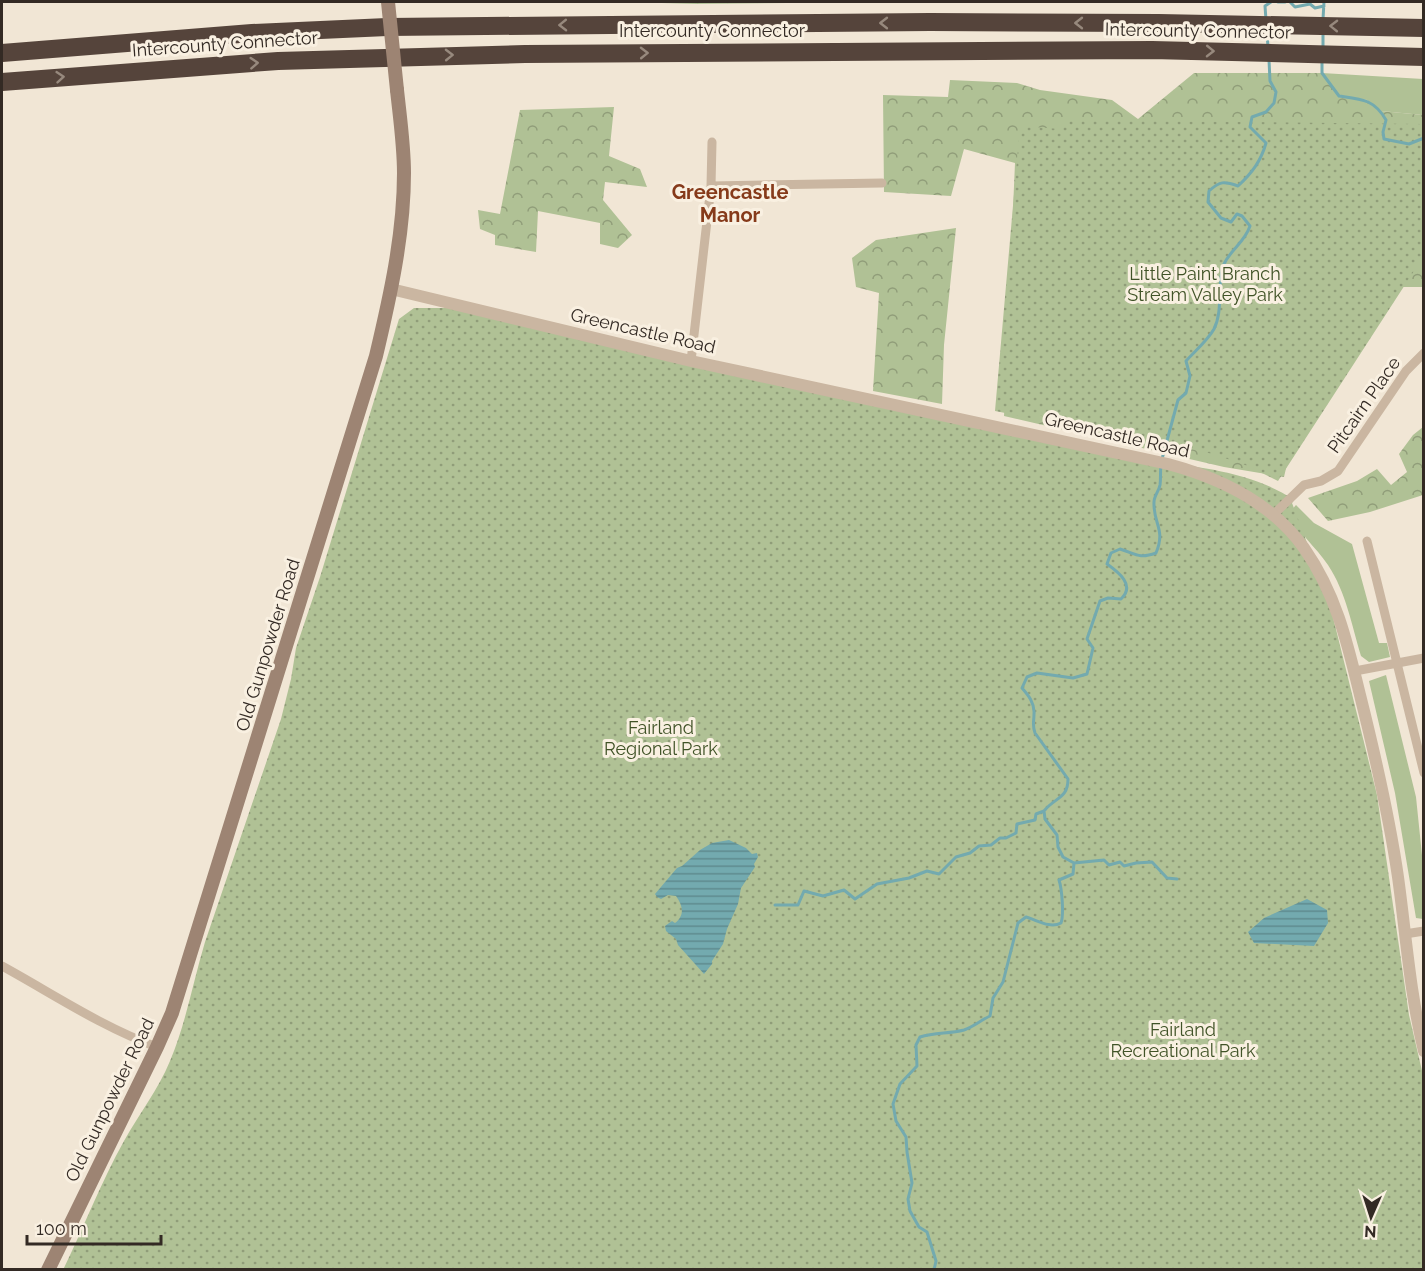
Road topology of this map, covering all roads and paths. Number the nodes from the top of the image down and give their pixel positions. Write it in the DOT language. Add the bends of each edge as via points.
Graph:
graph roads {
  1 [pos="388,2"];
  2 [pos="1424,28"];
  3 [pos="2,54"];
  4 [pos="1424,57"];
  5 [pos="2,82"];
  6 [pos="712,142"];
  7 [pos="882,183"];
  8 [pos="711,186"];
  9 [pos="391,289"];
  10 [pos="1424,353"];
  11 [pos="691,361"];
  12 [pos="1273,515"];
  13 [pos="1367,541"];
  14 [pos="1424,658"];
  15 [pos="1397,664"];
  16 [pos="1355,671"];
  17 [pos="1424,773"];
  18 [pos="1424,931"];
  19 [pos="1405,934"];
  20 [pos="2,966"];
  21 [pos="157,1047"];
  22 [pos="1424,1052"];
  23 [pos="48,1269"];
  1 -- 9 [label="main road, Old Gunpowder Road, bridge" via="404,174"];
  2 -- 3 [label="highway, Intercounty Connector, one-way" via="930,22 387,27 240,34"];
  5 -- 4 [label="highway, Intercounty Connector, one-way" via="196,66 400,56 1152,50"];
  6 -- 8 [label="street"];
  7 -- 8 [label="street"];
  8 -- 11 [label="street"];
  9 -- 11 [label="street, Greencastle Road"];
  9 -- 21 [label="main road, Old Gunpowder Road" via="376,356 172,1013"];
  10 -- 12 [label="street, Pitcairn Place" via="1406,371 1338,471 1304,485"];
  11 -- 12 [label="street, Greencastle Road" via="1153,460 1221,482"];
  12 -- 16 [label="street, Greencastle Road" via="1303,547 1330,592"];
  13 -- 15 [label="street"];
  14 -- 15 [label="street"];
  15 -- 16 [label="street"];
  15 -- 17 [label="street"];
  16 -- 19 [label="street, Greencastle Road" via="1389,821"];
  18 -- 19 [label="street"];
  19 -- 22 [label="street, Greencastle Road" via="1415,1017"];
  20 -- 21 [label="street" via="104,1023"];
  21 -- 23 [label="main road, Old Gunpowder Road"];
}
